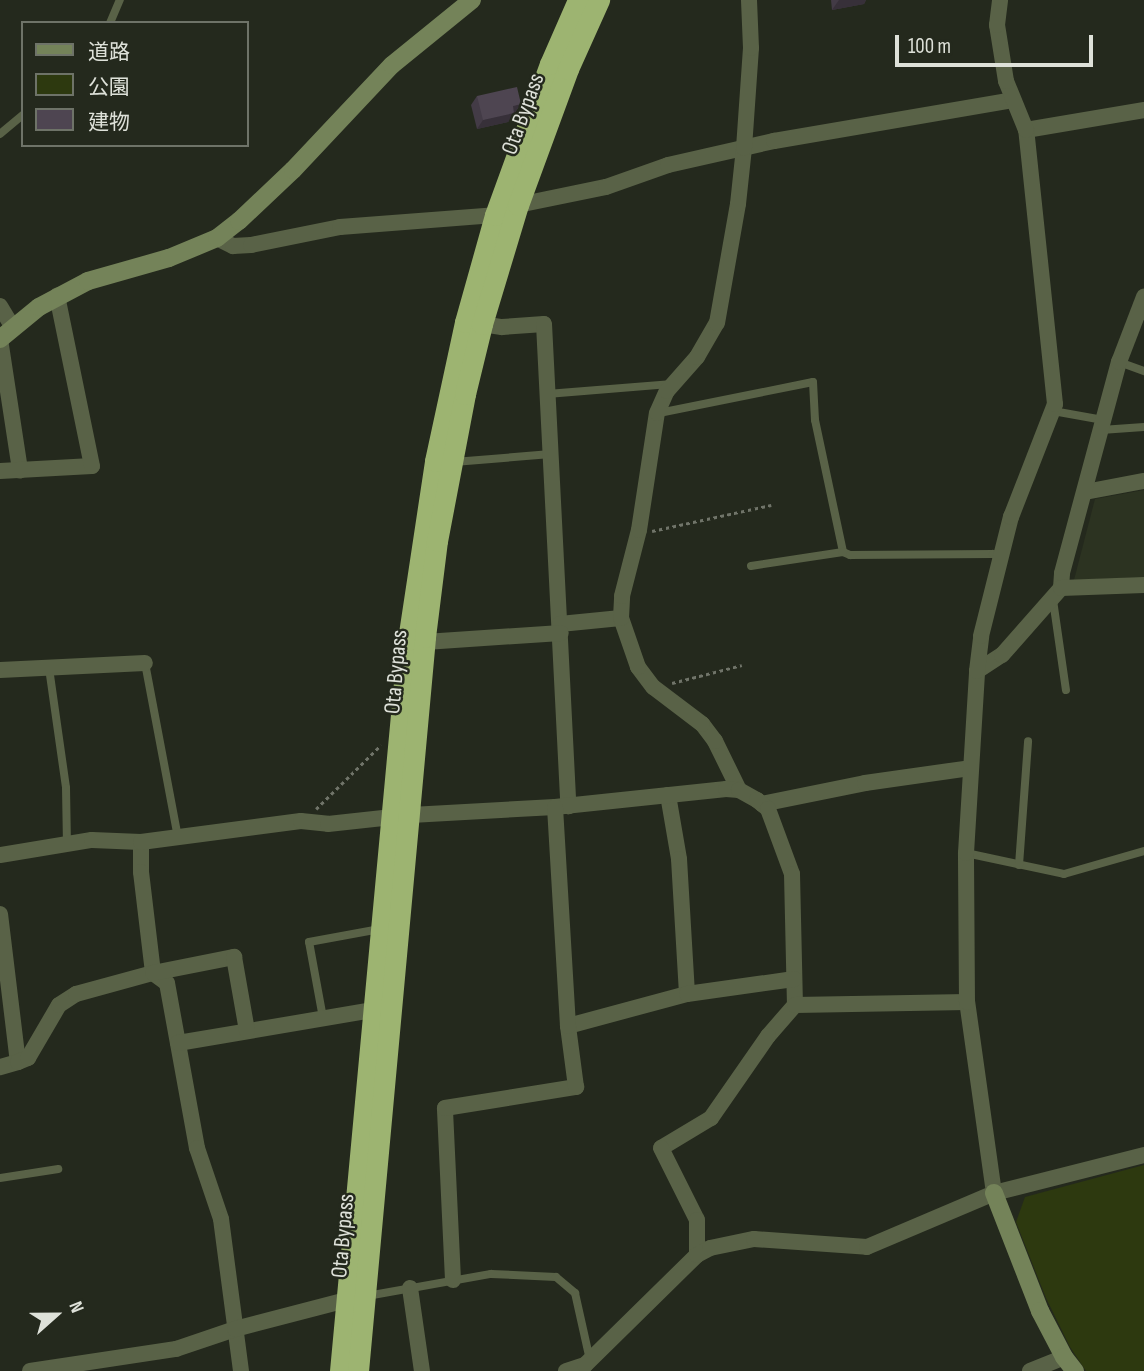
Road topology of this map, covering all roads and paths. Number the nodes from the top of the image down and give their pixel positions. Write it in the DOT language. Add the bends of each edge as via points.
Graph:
graph roads {
  1 [pos="120,0"];
  2 [pos="472,0"];
  3 [pos="578,0"];
  4 [pos="599,0"];
  5 [pos="750,0"];
  6 [pos="1003,0"];
  7 [pos="111,21"];
  8 [pos="1013,100"];
  9 [pos="1144,110"];
  10 [pos="21,117"];
  11 [pos="1026,130"];
  12 [pos="0,134"];
  13 [pos="744,148"];
  14 [pos="518,205"];
  15 [pos="495,215"];
  16 [pos="217,238"];
  17 [pos="57,296"];
  18 [pos="1144,297"];
  19 [pos="0,306"];
  20 [pos="482,324"];
  21 [pos="4,335"];
  22 [pos="1119,362"];
  23 [pos="1144,371"];
  24 [pos="674,383"];
  25 [pos="547,394"];
  26 [pos="1053,411"];
  27 [pos="657,413"];
  28 [pos="1102,425"];
  29 [pos="1144,427"];
  30 [pos="551,454"];
  31 [pos="451,463"];
  32 [pos="20,470"];
  33 [pos="0,471"];
  34 [pos="1144,481"];
  35 [pos="1085,492"];
  36 [pos="771,505"];
  37 [pos="638,533"];
  38 [pos="843,552"];
  39 [pos="1000,558"];
  40 [pos="751,566"];
  41 [pos="1144,585"];
  42 [pos="1057,592"];
  43 [pos="621,618"];
  44 [pos="561,628"];
  45 [pos="425,642"];
  46 [pos="145,663"];
  47 [pos="742,665"];
  48 [pos="49,668"];
  49 [pos="0,670"];
  50 [pos="977,671"];
  51 [pos="656,689"];
  52 [pos="1066,690"];
  53 [pos="1028,741"];
  54 [pos="398,747"];
  55 [pos="970,768"];
  56 [pos="738,790"];
  57 [pos="668,795"];
  58 [pos="762,804"];
  59 [pos="561,806"];
  60 [pos="401,817"];
  61 [pos="303,821"];
  62 [pos="178,837"];
  63 [pos="141,842"];
  64 [pos="67,844"];
  65 [pos="1144,851"];
  66 [pos="966,853"];
  67 [pos="0,855"];
  68 [pos="1020,865"];
  69 [pos="0,914"];
  70 [pos="380,929"];
  71 [pos="153,972"];
  72 [pos="794,979"];
  73 [pos="687,994"];
  74 [pos="967,1002"];
  75 [pos="795,1005"];
  76 [pos="373,1010"];
  77 [pos="323,1018"];
  78 [pos="568,1026"];
  79 [pos="247,1031"];
  80 [pos="178,1043"];
  81 [pos="18,1062"];
  82 [pos="0,1067"];
  83 [pos="1144,1155"];
  84 [pos="58,1169"];
  85 [pos="0,1178"];
  86 [pos="994,1193"];
  87 [pos="697,1255"];
  88 [pos="453,1280"];
  89 [pos="410,1288"];
  90 [pos="355,1298"];
  91 [pos="235,1329"];
  92 [pos="1069,1364"];
  93 [pos="591,1365"];
  94 [pos="30,1371"];
  95 [pos="241,1371"];
  96 [pos="340,1371"];
  97 [pos="358,1371"];
  98 [pos="422,1371"];
  99 [pos="566,1371"];
  100 [pos="1030,1371"];
  1 -- 7 [label="lane"];
  2 -- 16 [label="street" via="392,65 293,170"];
  3 -- 15 [label="highway, Ota Bypass"];
  4 -- 14 [label="highway, Ota Bypass"];
  5 -- 13 [label="street"];
  6 -- 8 [label="street" via="997,25"];
  8 -- 11 [label="street"];
  8 -- 13 [label="street"];
  9 -- 11 [label="street"];
  10 -- 12 [label="lane"];
  11 -- 26 [label="street" via="1054,380"];
  13 -- 14 [label="street" via="668,165 606,187"];
  13 -- 24 [label="street" via="716,323 697,357"];
  14 -- 15 [label="street"];
  14 -- 20 [label="highway, Ota Bypass"];
  15 -- 16 [label="street" via="340,227 251,245 233,246"];
  15 -- 54 [label="highway, Ota Bypass" via="465,322 435,461 417,568"];
  16 -- 17 [label="street" via="169,258 88,281"];
  17 -- 21 [label="street"];
  17 -- 32 [label="street" via="92,466"];
  18 -- 22 [label="street"];
  19 -- 21 [label="street"];
  20 -- 25 [label="street" via="544,324"];
  20 -- 31 [label="highway, Ota Bypass"];
  21 -- 32 [label="street"];
  22 -- 23 [label="lane"];
  22 -- 28 [label="street"];
  24 -- 25 [label="lane"];
  24 -- 27 [label="street"];
  25 -- 30 [label="street"];
  26 -- 28 [label="lane"];
  26 -- 39 [label="street" via="1011,517"];
  27 -- 37 [label="street"];
  27 -- 38 [label="lane" via="813,382 815,420"];
  28 -- 29 [label="lane"];
  28 -- 35 [label="street"];
  30 -- 31 [label="lane"];
  30 -- 44 [label="street"];
  31 -- 45 [label="highway, Ota Bypass"];
  32 -- 33 [label="street"];
  34 -- 35 [label="street"];
  35 -- 42 [label="street"];
  36 -- 37 [label="path"];
  37 -- 43 [label="street"];
  38 -- 39 [label="lane" via="993,554"];
  38 -- 40 [label="lane"];
  39 -- 50 [label="street"];
  41 -- 42 [label="street"];
  42 -- 50 [label="street" via="1002,654"];
  42 -- 52 [label="lane"];
  43 -- 44 [label="street"];
  43 -- 51 [label="street" via="638,667"];
  44 -- 45 [label="street"];
  44 -- 59 [label="street"];
  45 -- 60 [label="highway, Ota Bypass"];
  46 -- 48 [label="street"];
  46 -- 62 [label="lane"];
  47 -- 51 [label="path"];
  48 -- 49 [label="street"];
  48 -- 64 [label="lane" via="66,788"];
  50 -- 55 [label="street"];
  51 -- 56 [label="street" via="702,724"];
  53 -- 68 [label="lane"];
  54 -- 60 [label="highway, Ota Bypass"];
  54 -- 61 [label="path" via="382,744"];
  55 -- 58 [label="street"];
  55 -- 66 [label="street"];
  56 -- 57 [label="street"];
  56 -- 58 [label="street"];
  57 -- 59 [label="street"];
  57 -- 73 [label="street" via="679,859"];
  58 -- 72 [label="street" via="768,809 792,874"];
  59 -- 60 [label="street"];
  59 -- 78 [label="street"];
  60 -- 61 [label="street" via="328,824"];
  60 -- 70 [label="highway, Ota Bypass"];
  60 -- 90 [label="highway, Ota Bypass"];
  61 -- 62 [label="street"];
  62 -- 63 [label="street"];
  63 -- 64 [label="street"];
  63 -- 71 [label="street"];
  64 -- 67 [label="street"];
  65 -- 68 [label="lane" via="1063,874"];
  66 -- 68 [label="lane"];
  66 -- 74 [label="street"];
  69 -- 81 [label="street"];
  70 -- 76 [label="highway, Ota Bypass"];
  70 -- 77 [label="lane" via="309,942"];
  71 -- 79 [label="street" via="234,957"];
  71 -- 80 [label="street" via="167,983"];
  71 -- 81 [label="street" via="76,994 59,1005 28,1058"];
  72 -- 73 [label="street"];
  72 -- 75 [label="street"];
  73 -- 78 [label="street"];
  74 -- 75 [label="street"];
  74 -- 86 [label="street"];
  75 -- 87 [label="street" via="711,1118 662,1148 697,1220"];
  76 -- 77 [label="street"];
  76 -- 90 [label="highway, Ota Bypass"];
  77 -- 79 [label="street"];
  78 -- 88 [label="street" via="576,1087 446,1108"];
  79 -- 80 [label="street"];
  80 -- 91 [label="street" via="197,1148 221,1219"];
  81 -- 82 [label="street"];
  83 -- 86 [label="street"];
  84 -- 85 [label="lane"];
  86 -- 87 [label="street" via="867,1247 754,1239"];
  86 -- 92 [label="street" via="1040,1311"];
  87 -- 93 [label="street"];
  88 -- 89 [label="lane"];
  88 -- 93 [label="lane" via="491,1274 556,1277 575,1293"];
  89 -- 90 [label="lane"];
  89 -- 98 [label="street"];
  90 -- 91 [label="street"];
  90 -- 96 [label="highway, Ota Bypass"];
  90 -- 97 [label="highway, Ota Bypass"];
  91 -- 94 [label="street" via="176,1349"];
  91 -- 95 [label="street"];
  92 -- 100 [label="street"];
  93 -- 99 [label="street"];
}
